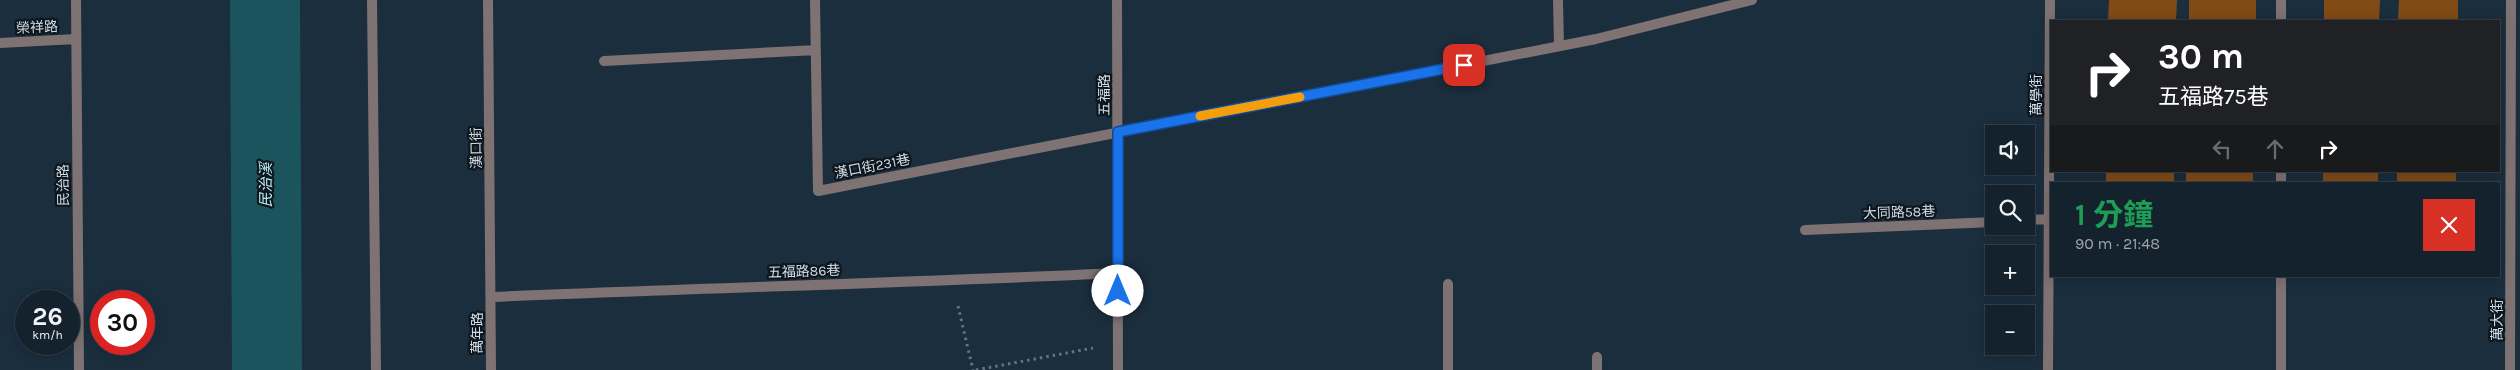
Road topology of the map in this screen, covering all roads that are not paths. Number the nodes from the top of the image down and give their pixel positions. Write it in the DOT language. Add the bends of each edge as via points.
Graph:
graph roads {
  1 [pos="76,0"];
  2 [pos="372,0"];
  3 [pos="488,0"];
  4 [pos="815,0"];
  5 [pos="1117,0"];
  6 [pos="1558,0"];
  7 [pos="1752,0"];
  8 [pos="2050,0"];
  9 [pos="2280,0"];
  10 [pos="2511,0"];
  11 [pos="2280,20"];
  12 [pos="76,39"];
  13 [pos="0,43"];
  14 [pos="1560,46"];
  15 [pos="816,50"];
  16 [pos="604,62"];
  17 [pos="1118,132"];
  18 [pos="2500,204"];
  19 [pos="2511,204"];
  20 [pos="2050,219"];
  21 [pos="2035,220"];
  22 [pos="1985,222"];
  23 [pos="1805,230"];
  24 [pos="1118,273"];
  25 [pos="2281,277"];
  26 [pos="1448,284"];
  27 [pos="491,296"];
  28 [pos="1597,357"];
  29 [pos="79,370"];
  30 [pos="376,370"];
  31 [pos="491,370"];
  32 [pos="1118,370"];
  33 [pos="1448,370"];
  34 [pos="1597,370"];
  35 [pos="2048,370"];
  36 [pos="2281,370"];
  37 [pos="2510,370"];
  1 -- 12 [label="street, 民治路"];
  2 -- 30 [label="street"];
  3 -- 27 [label="street, 漢口街"];
  4 -- 15 [label="street, 漢口街231巷"];
  5 -- 17 [label="street, 五福路"];
  6 -- 14 [label="street"];
  7 -- 14 [label="street" via="1596,40"];
  8 -- 20 [label="street, 萬學街"];
  9 -- 11 [label="street"];
  10 -- 19 [label="street, 萬大街"];
  12 -- 13 [label="street, 榮祥路"];
  12 -- 29 [label="street, 民治路"];
  14 -- 17 [label="street"];
  15 -- 16 [label="street"];
  15 -- 17 [label="street, 漢口街231巷" via="818,191"];
  17 -- 24 [label="street, 五福路"];
  18 -- 19 [label="street"];
  19 -- 37 [label="street, 萬大街"];
  20 -- 21 [label="street"];
  20 -- 35 [label="street, 萬學街"];
  22 -- 23 [label="street, 大同路58巷"];
  24 -- 27 [label="street, 五福路86巷"];
  24 -- 32 [label="street, 五福路"];
  25 -- 36 [label="street"];
  26 -- 33 [label="street"];
  27 -- 31 [label="street, 萬年路"];
  28 -- 34 [label="street"];
}
